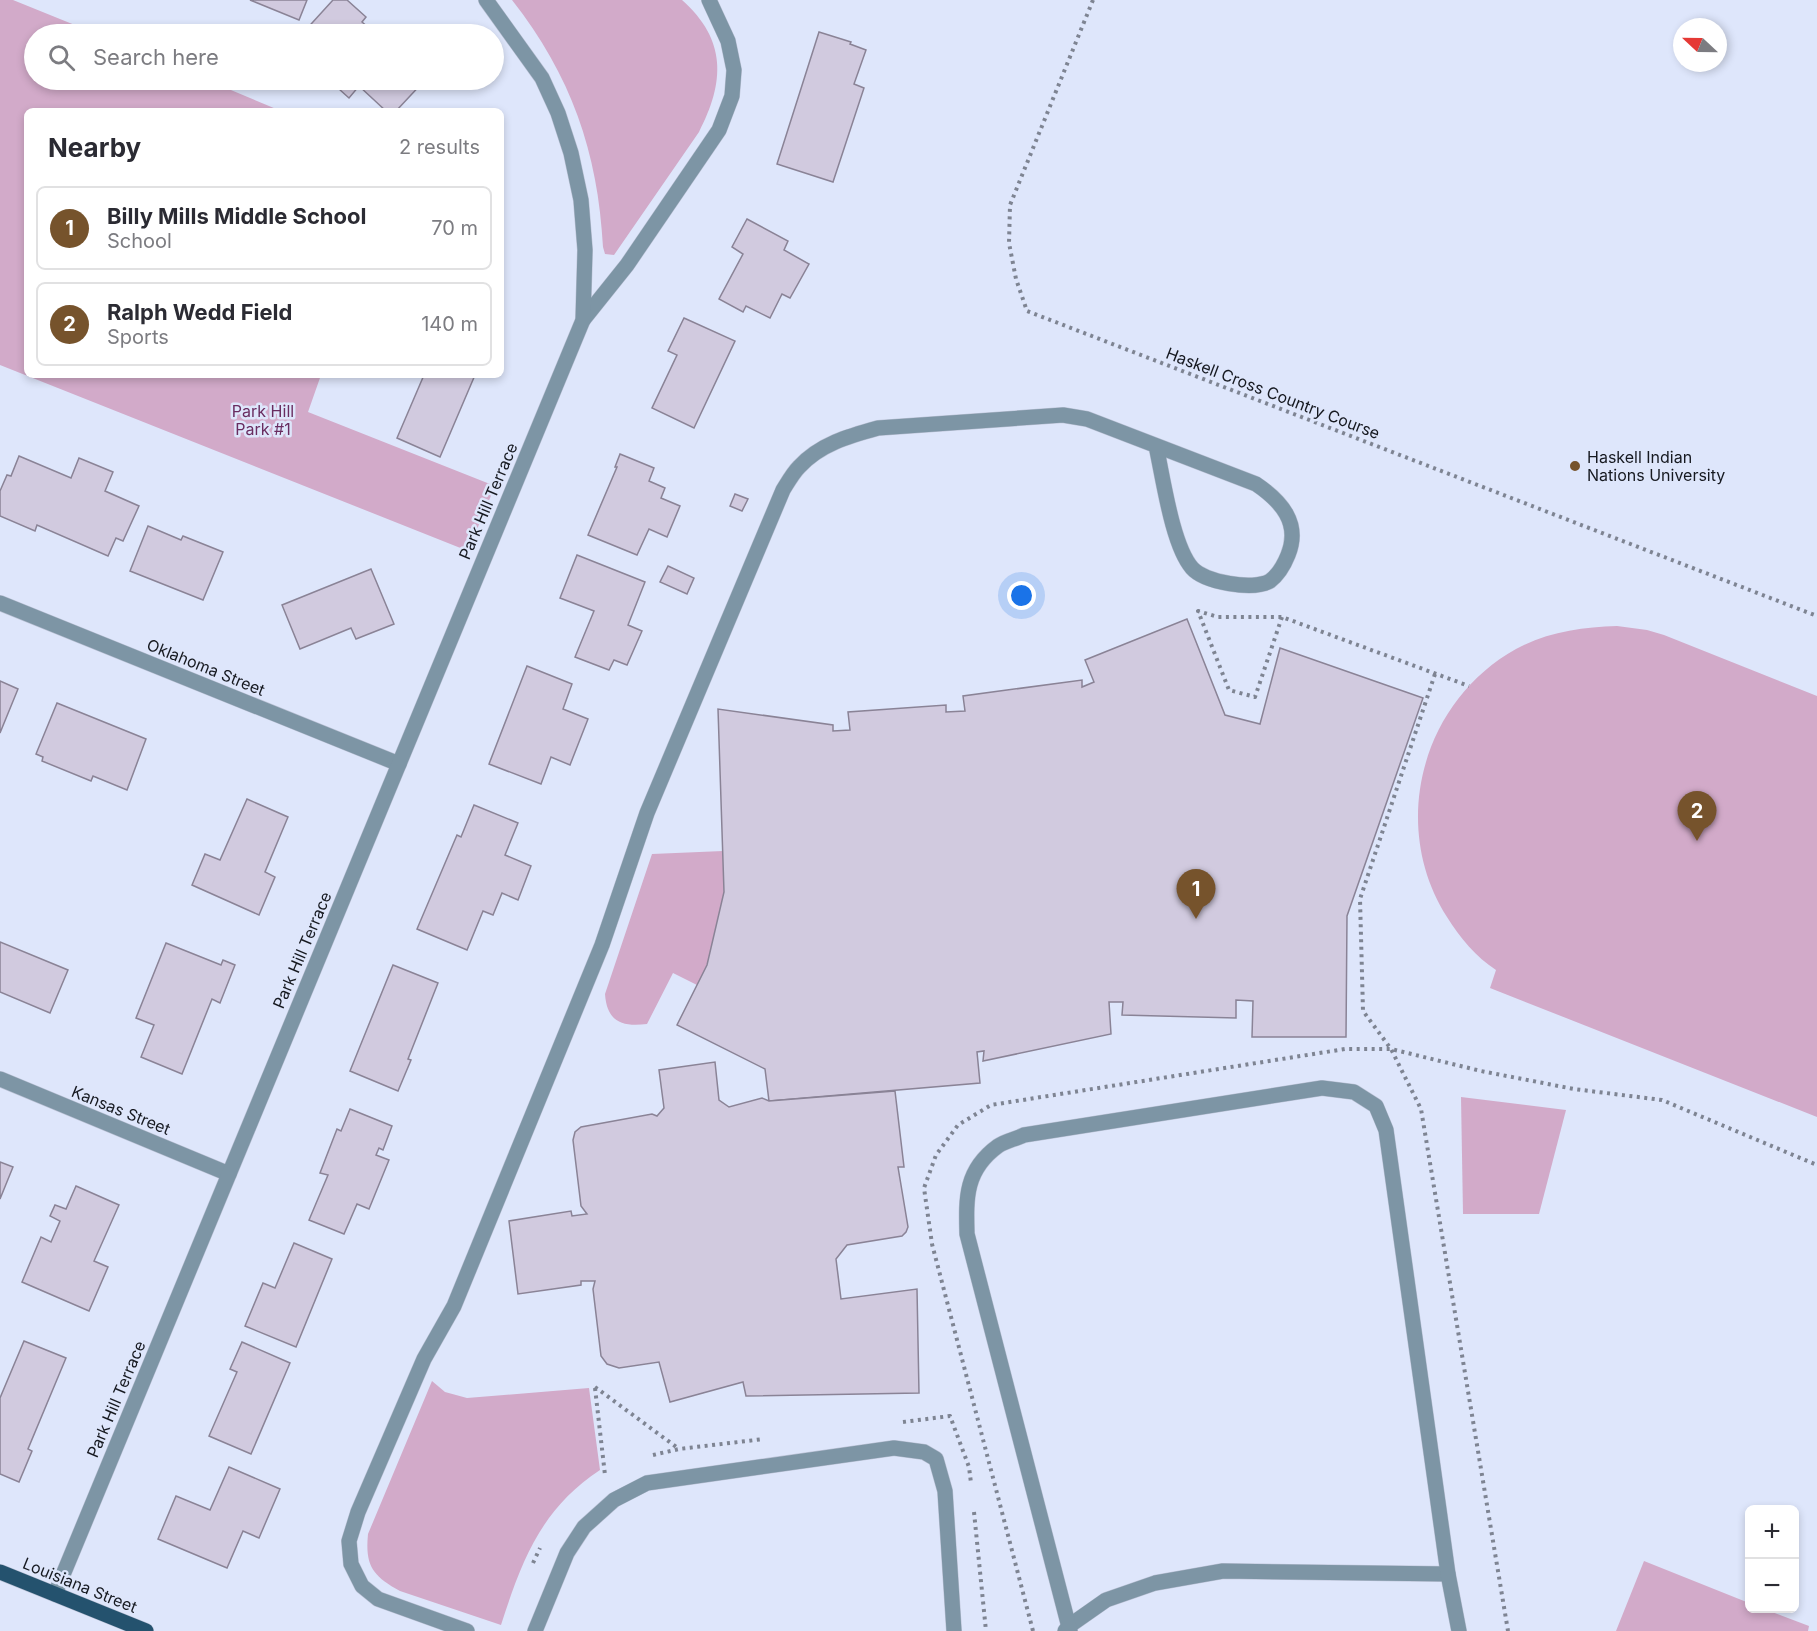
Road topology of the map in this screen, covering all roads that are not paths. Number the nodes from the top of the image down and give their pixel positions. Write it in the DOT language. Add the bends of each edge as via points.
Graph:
graph roads {
  1 [pos="486,0"];
  2 [pos="709,0"];
  3 [pos="583,320"];
  4 [pos="1156,446"];
  5 [pos="0,603"];
  6 [pos="399,764"];
  7 [pos="0,1079"];
  8 [pos="229,1174"];
  9 [pos="0,1572"];
  10 [pos="1448,1574"];
  11 [pos="55,1594"];
  12 [pos="1068,1629"];
  13 [pos="146,1631"];
  14 [pos="467,1631"];
  15 [pos="535,1631"];
  16 [pos="954,1631"];
  17 [pos="1459,1631"];
  1 -- 3 [label="street, Park Hill Terrace" via="542,78 571,153 581,200 585,249"];
  2 -- 3 [label="street, Park Hill Terrace" via="728,41 734,70 732,96 719,130 627,265"];
  3 -- 6 [label="street, Park Hill Terrace"];
  4 -- 4 [label="street" via="1256,484 1276,498 1291,522 1293,544 1284,566 1269,582 1216,582 1193,569 1179,545"];
  4 -- 14 [label="street" via="1087,419 1063,415 878,428 824,446 799,466 783,490 647,813 602,945 454,1306 424,1359 358,1512 350,1541 351,1564 362,1586 378,1599"];
  5 -- 6 [label="street, Oklahoma Street"];
  6 -- 8 [label="street, Park Hill Terrace"];
  7 -- 8 [label="street, Kansas Street"];
  8 -- 11 [label="street, Park Hill Terrace"];
  9 -- 11 [label="main road, Louisiana Street"];
  10 -- 12 [label="street" via="1223,1571 1155,1583 1106,1600"];
  10 -- 12 [label="street" via="1386,1130 1376,1106 1354,1092 1322,1088 1024,1135 999,1145 977,1166 966,1198 967,1234"];
  10 -- 17 [label="street"];
  11 -- 13 [label="main road, Louisiana Street"];
  15 -- 16 [label="street" via="567,1552 584,1527 614,1500 646,1483 894,1448 924,1452 936,1459 945,1491"];
}
